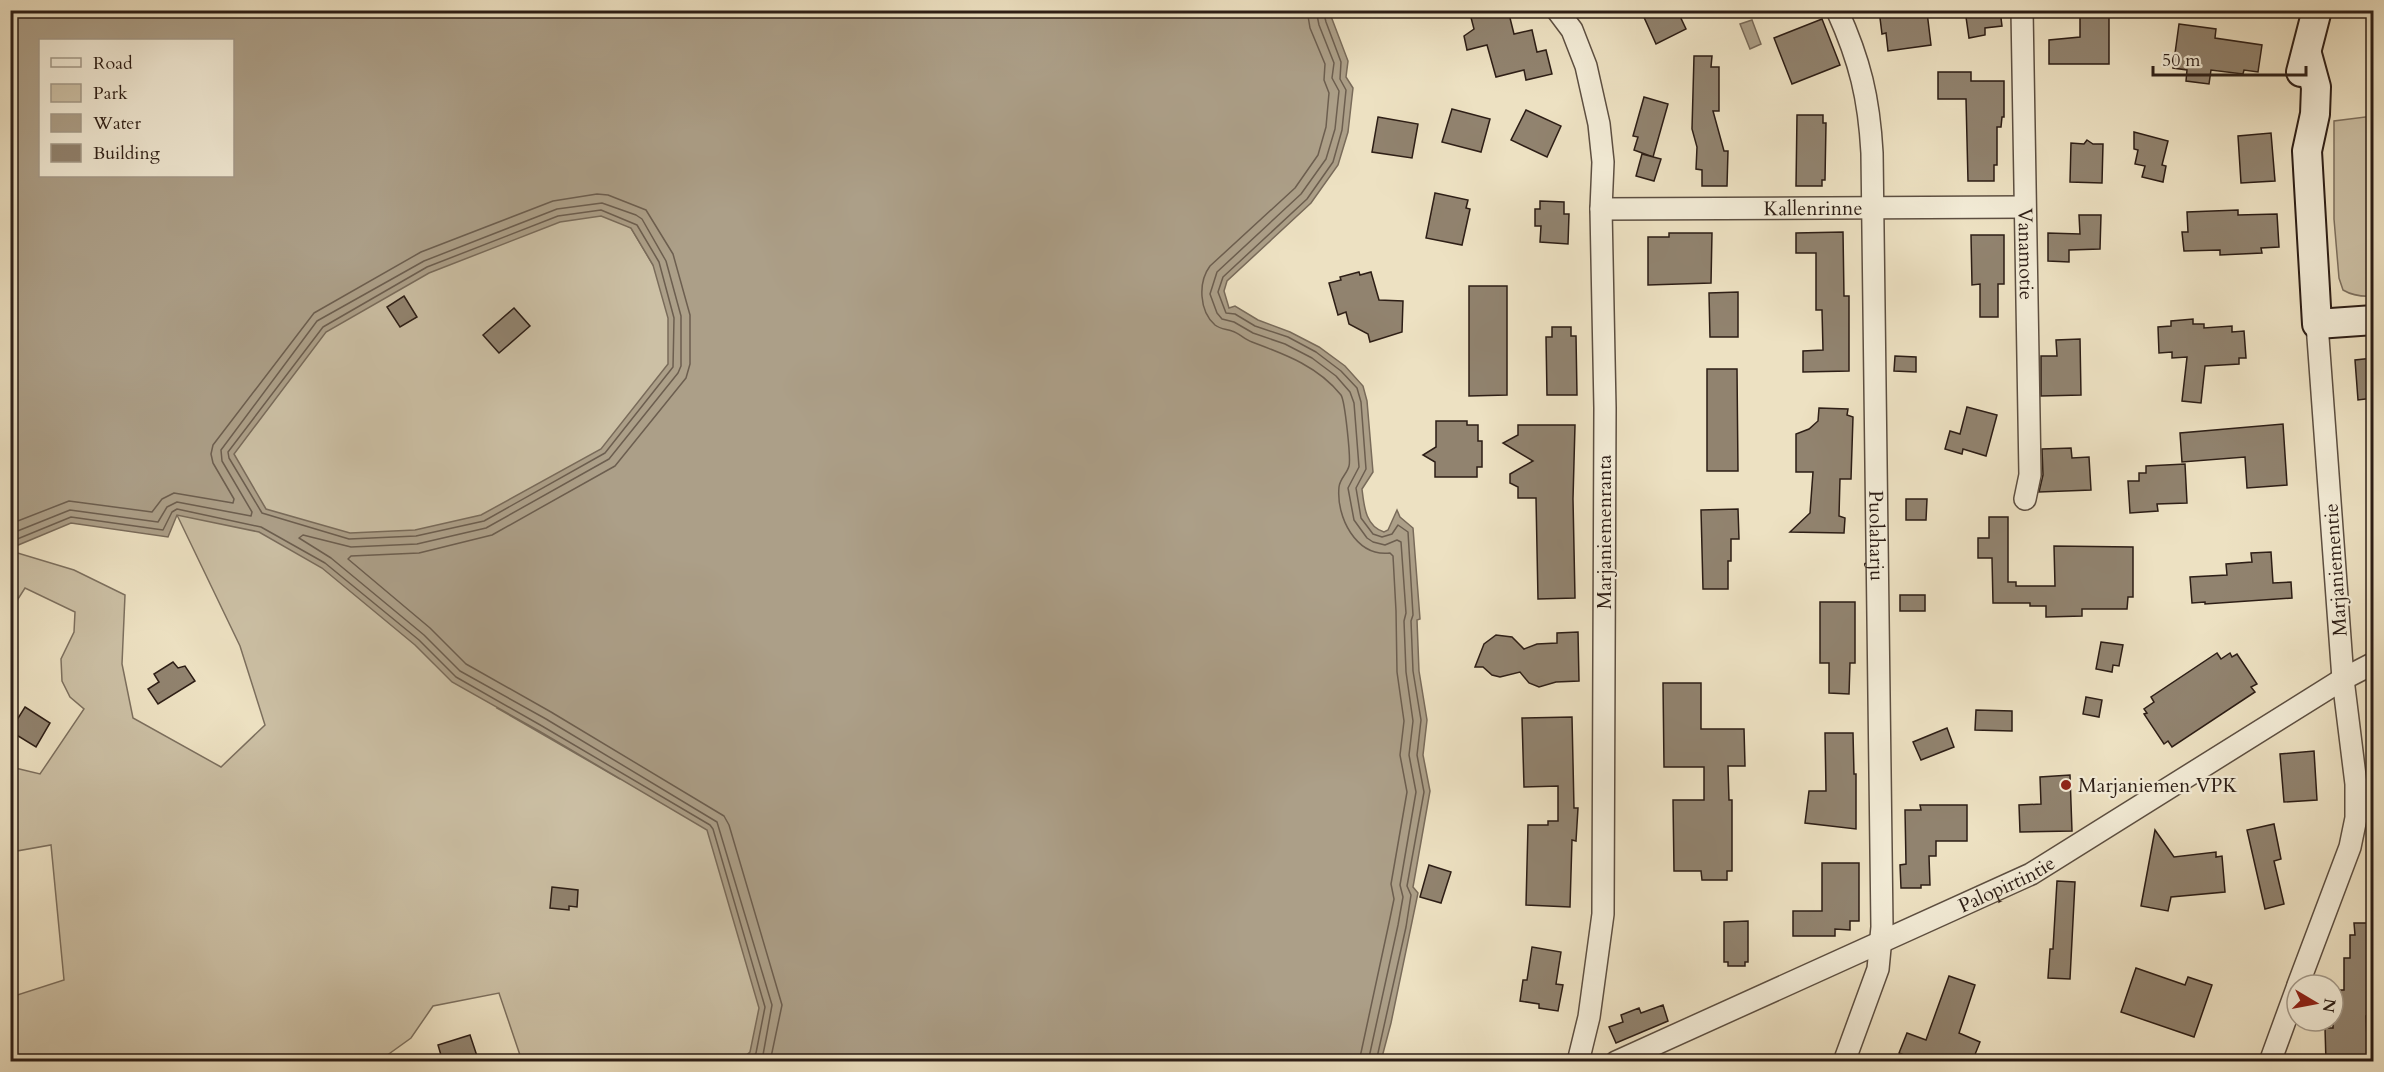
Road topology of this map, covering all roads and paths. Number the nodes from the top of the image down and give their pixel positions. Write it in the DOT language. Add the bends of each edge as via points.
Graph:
graph roads {
  1 [pos="1557,10"];
  2 [pos="1837,10"];
  3 [pos="2022,10"];
  4 [pos="2317,10"];
  5 [pos="2024,207"];
  6 [pos="1872,208"];
  7 [pos="1601,209"];
  8 [pos="2373,320"];
  9 [pos="2318,324"];
  10 [pos="2025,499"];
  11 [pos="2373,663"];
  12 [pos="2343,679"];
  13 [pos="2365,788"];
  14 [pos="1882,942"];
  15 [pos="2303,973"];
  16 [pos="2285,1022"];
  17 [pos="1578,1062"];
  18 [pos="1616,1062"];
  19 [pos="1844,1062"];
  20 [pos="2270,1062"];
  1 -- 7 [label="street, Marjaniemenranta" via="1572,30 1593,95 1603,162"];
  2 -- 6 [label="street, Puolaharju" via="1865,86"];
  3 -- 5 [label="street, Vanamotie"];
  4 -- 9 [label="street, Marjaniementie" via="2298,88 2297,112 2308,146"];
  5 -- 6 [label="street, Kallenrinne"];
  5 -- 10 [label="street, Vanamotie" via="2030,475"];
  6 -- 7 [label="street, Kallenrinne"];
  6 -- 14 [label="street, Puolaharju"];
  7 -- 17 [label="street, Marjaniemenranta" via="1605,408 1603,914 1589,1017"];
  8 -- 9 [label="street"];
  9 -- 12 [label="street, Marjaniementie"];
  11 -- 12 [label="street, Palopirtintie"];
  12 -- 13 [label="street, Marjaniementie"];
  12 -- 14 [label="street, Palopirtintie" via="2031,874"];
  13 -- 15 [label="street, Marjaniementie" via="2350,847"];
  14 -- 18 [label="street, Palopirtintie"];
  14 -- 19 [label="street, Puolaharju" via="1878,969"];
  16 -- 20 [label="street, Marjaniementie"];
}
